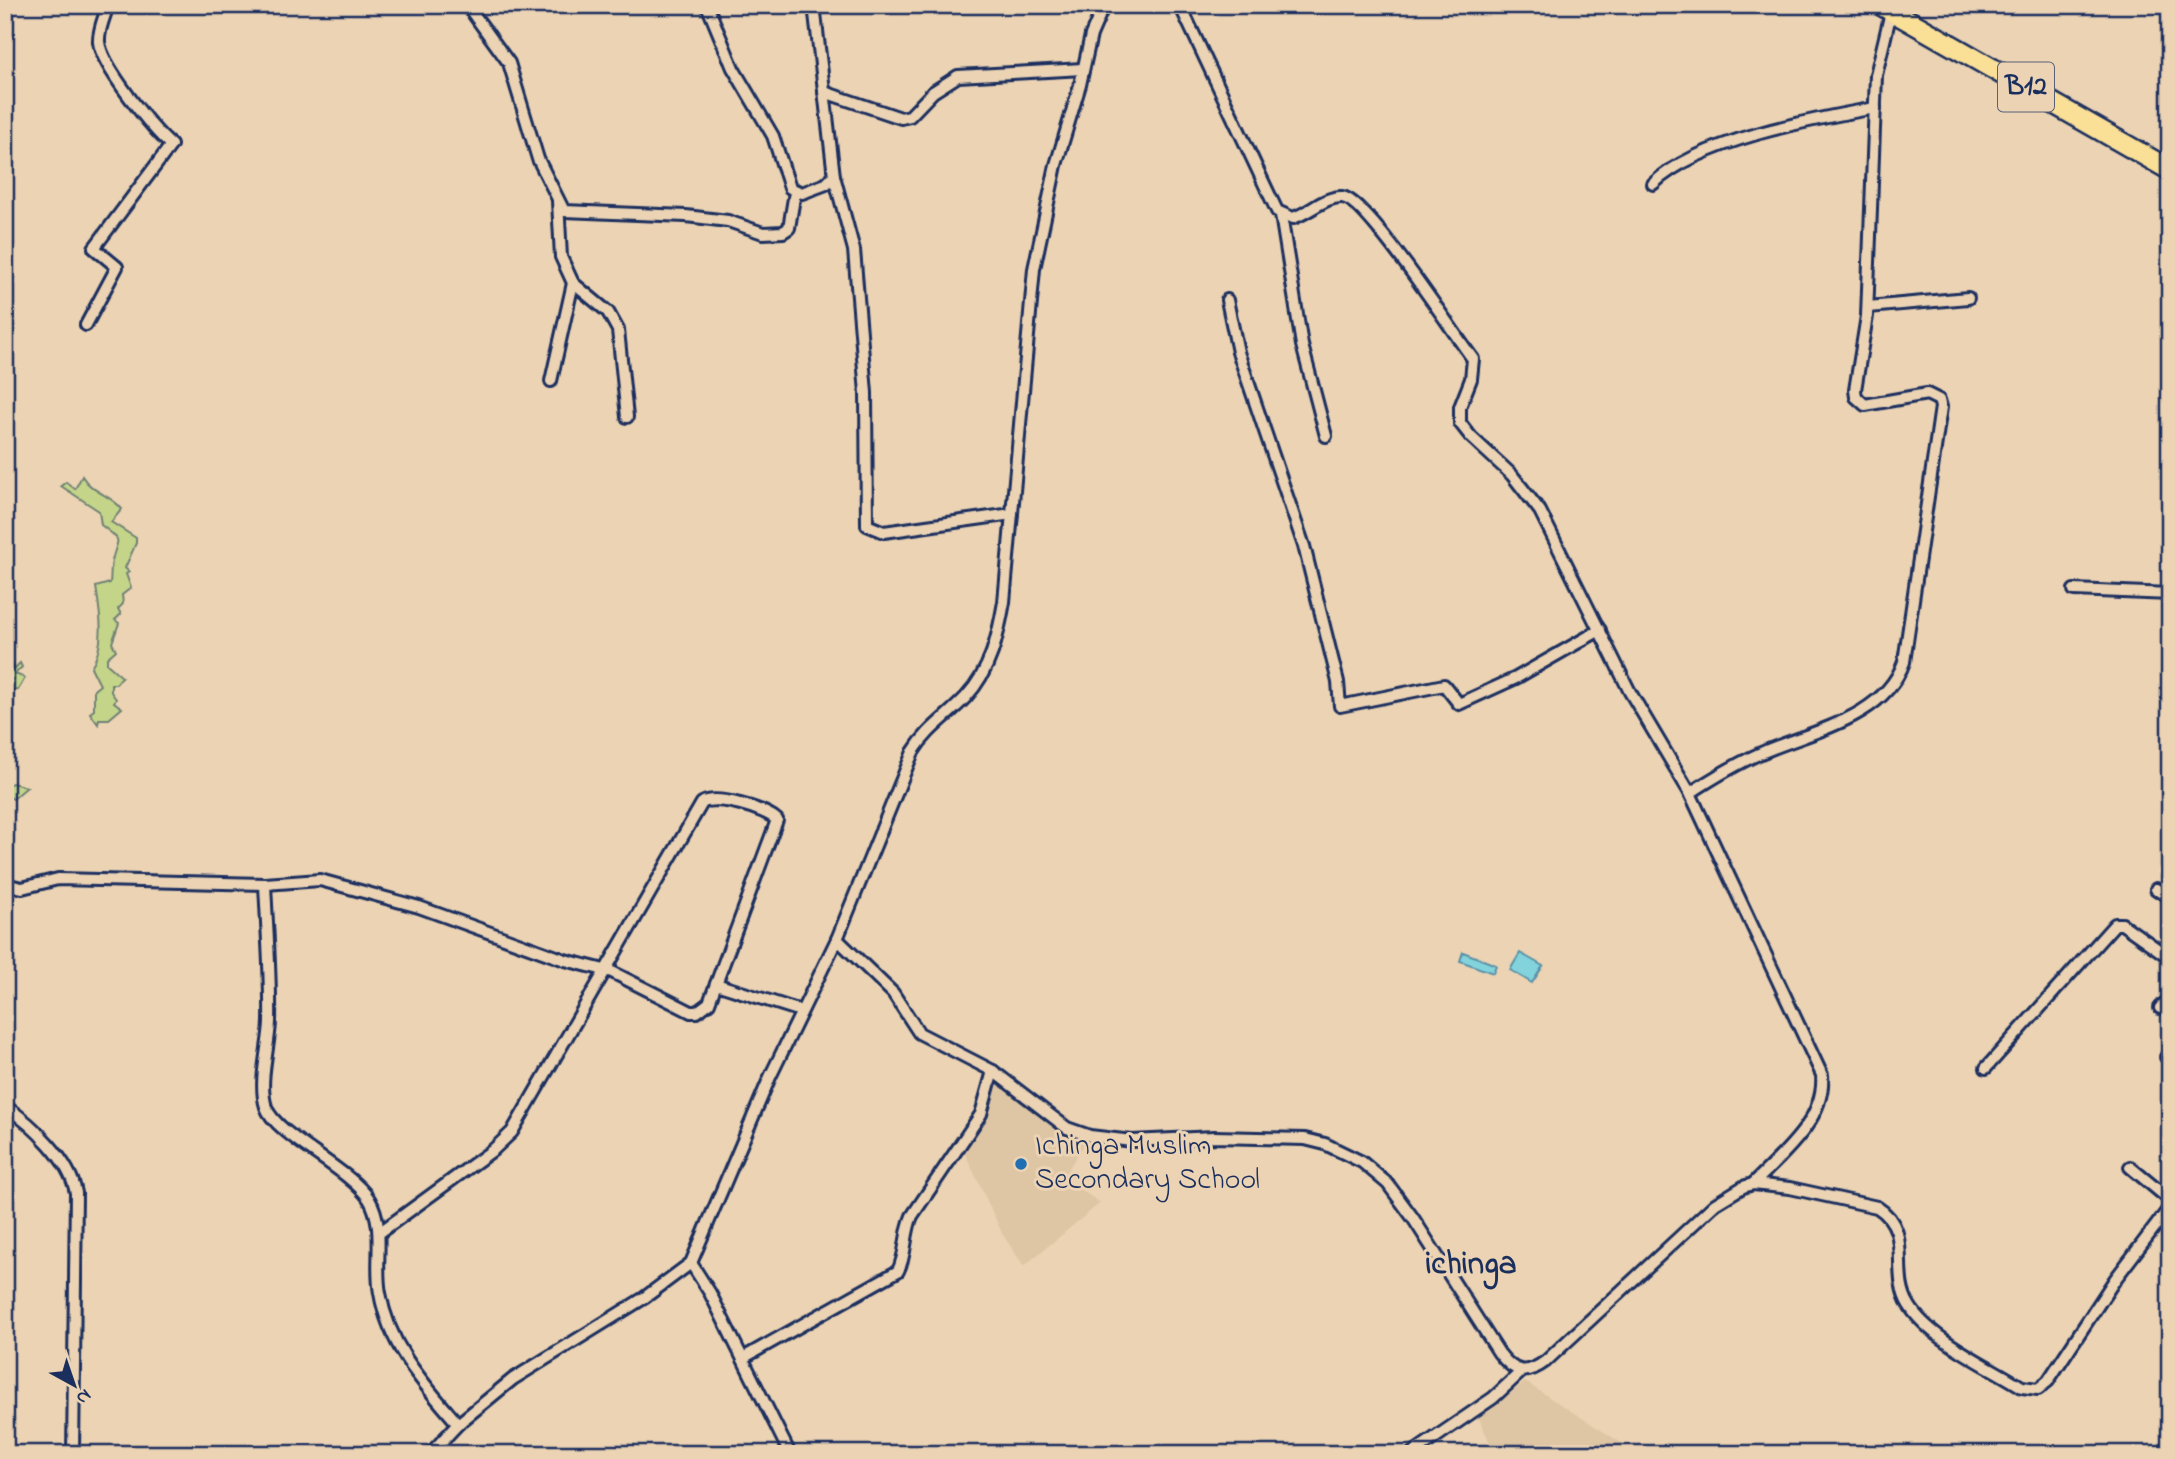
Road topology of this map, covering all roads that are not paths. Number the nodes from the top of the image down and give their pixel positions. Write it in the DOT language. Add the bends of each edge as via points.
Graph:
graph roads {
  1 [pos="108,5"];
  2 [pos="467,5"];
  3 [pos="707,5"];
  4 [pos="814,5"];
  5 [pos="1104,5"];
  6 [pos="1180,5"];
  7 [pos="1886,8"];
  8 [pos="1083,69"];
  9 [pos="824,92"];
  10 [pos="1875,108"];
  11 [pos="2170,170"];
  12 [pos="834,176"];
  13 [pos="1653,184"];
  14 [pos="795,192"];
  15 [pos="558,198"];
  16 [pos="1281,215"];
  17 [pos="573,283"];
  18 [pos="1968,298"];
  19 [pos="1227,300"];
  20 [pos="1868,307"];
  21 [pos="86,325"];
  22 [pos="551,381"];
  23 [pos="627,417"];
  24 [pos="1326,436"];
  25 [pos="1012,514"];
  26 [pos="2074,590"];
  27 [pos="2170,594"];
  28 [pos="1600,630"];
  29 [pos="1690,793"];
  30 [pos="5,884"];
  31 [pos="265,884"];
  32 [pos="2156,889"];
  33 [pos="2170,898"];
  34 [pos="837,939"];
  35 [pos="2170,958"];
  36 [pos="606,970"];
  37 [pos="716,984"];
  38 [pos="2170,998"];
  39 [pos="2160,1008"];
  40 [pos="801,1011"];
  41 [pos="1986,1068"];
  42 [pos="993,1071"];
  43 [pos="5,1106"];
  44 [pos="2130,1167"];
  45 [pos="1753,1184"];
  46 [pos="2170,1200"];
  47 [pos="2170,1207"];
  48 [pos="379,1233"];
  49 [pos="691,1263"];
  50 [pos="743,1358"];
  51 [pos="1521,1372"];
  52 [pos="458,1424"];
  53 [pos="431,1453"];
  54 [pos="73,1454"];
  55 [pos="790,1454"];
  56 [pos="1411,1454"];
  1 -- 21 [label="street" via="99,42 103,55 136,107 171,145 94,248 117,268"];
  2 -- 15 [label="street" via="509,63 538,159"];
  3 -- 14 [label="street" via="733,68 773,136"];
  4 -- 9 [label="street"];
  5 -- 8 [label="street"];
  6 -- 16 [label="street"];
  7 -- 10 [label="street"];
  7 -- 11 [label="highway, B12"];
  8 -- 9 [label="street" via="958,76 933,92 910,116 901,118"];
  8 -- 25 [label="street" via="1034,269"];
  9 -- 12 [label="street"];
  10 -- 13 [label="street" via="1763,133 1694,158"];
  10 -- 20 [label="street"];
  12 -- 14 [label="street" via="826,184"];
  12 -- 25 [label="street" via="854,250 866,393 867,525 884,532"];
  14 -- 15 [label="street" via="787,230 763,233 728,221 686,216 568,212"];
  15 -- 17 [label="street" via="561,257"];
  16 -- 24 [label="street" via="1302,345"];
  16 -- 28 [label="street" via="1293,218 1329,200 1345,198 1390,242 1473,359 1460,422 1534,501"];
  17 -- 22 [label="street"];
  17 -- 23 [label="street" via="608,312 618,330"];
  18 -- 20 [label="street"];
  19 -- 28 [label="street" via="1238,352 1304,546 1340,706 1444,685 1458,704 1516,678"];
  20 -- 29 [label="street" via="1857,400 1873,405 1931,394 1941,407 1899,677 1864,709 1744,761"];
  25 -- 34 [label="street" via="994,651 971,691 924,734 913,752"];
  26 -- 27 [label="street"];
  28 -- 29 [label="street" via="1630,692"];
  29 -- 45 [label="street" via="1822,1075 1822,1095 1812,1118"];
  30 -- 31 [label="street" via="22,888 58,879"];
  31 -- 36 [label="street" via="308,879 336,883 419,906 565,960"];
  31 -- 48 [label="street" via="270,1024 266,1108 287,1131 365,1194"];
  32 -- 33 [label="street"];
  34 -- 40 [label="street"];
  34 -- 42 [label="street" via="894,993 919,1033"];
  35 -- 41 [label="street" via="2122,924 2115,924"];
  36 -- 37 [label="street" via="691,1012 709,1003"];
  36 -- 37 [label="street" via="702,803 713,799 777,820"];
  36 -- 48 [label="street" via="512,1132"];
  37 -- 40 [label="street"];
  38 -- 39 [label="street"];
  40 -- 49 [label="street"];
  42 -- 50 [label="street" via="981,1114 912,1216 906,1230 905,1258 898,1271"];
  42 -- 51 [label="street" via="1079,1134 1132,1141 1304,1139 1362,1162 1388,1184 1499,1353"];
  43 -- 54 [label="street" via="36,1132 73,1178"];
  44 -- 46 [label="street"];
  45 -- 47 [label="street" via="1830,1197 1886,1213 1897,1231 1903,1295 1915,1314 1937,1334 2033,1390 2048,1381"];
  45 -- 51 [label="street" via="1714,1204 1546,1361"];
  48 -- 52 [label="street" via="379,1291 392,1338"];
  49 -- 50 [label="street"];
  49 -- 52 [label="street" via="645,1298 522,1374"];
  50 -- 55 [label="street"];
  51 -- 56 [label="street" via="1493,1398"];
  52 -- 53 [label="street"];
}
